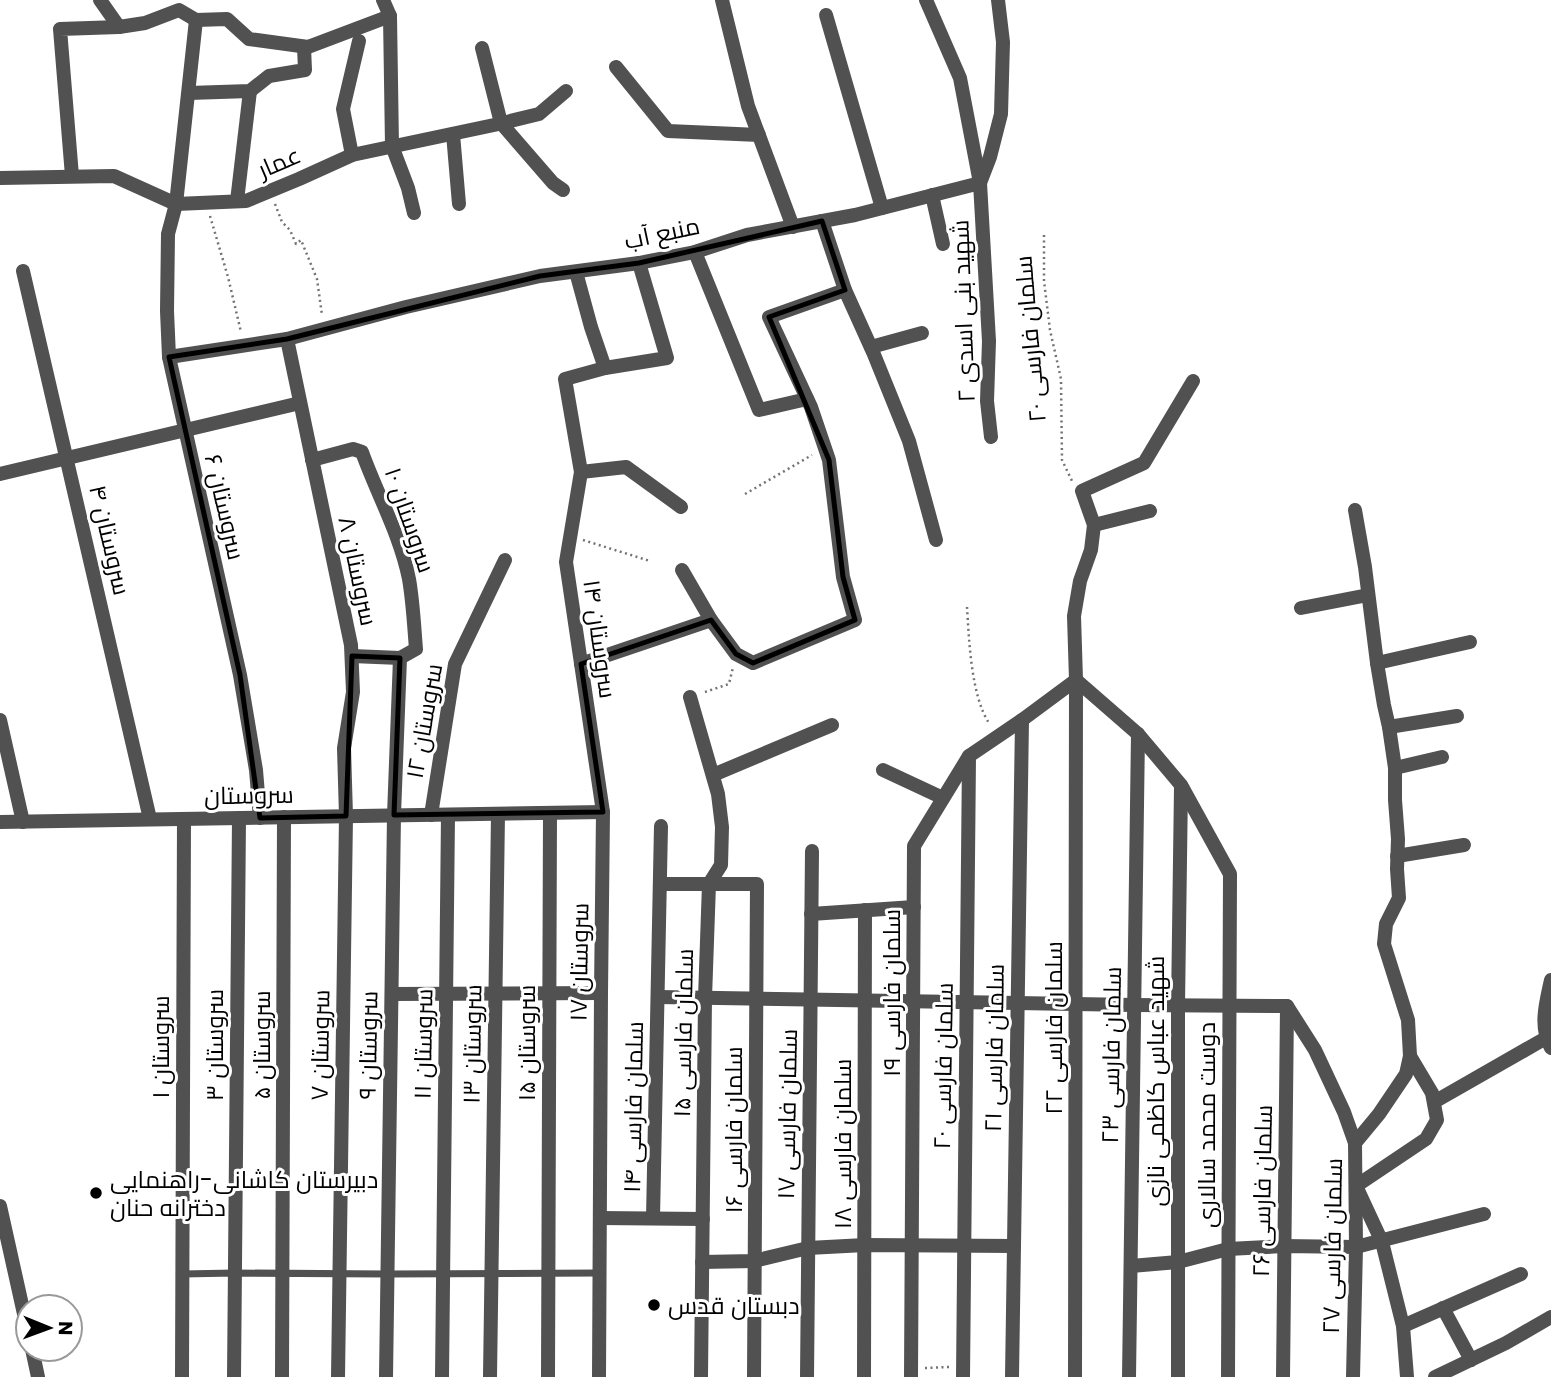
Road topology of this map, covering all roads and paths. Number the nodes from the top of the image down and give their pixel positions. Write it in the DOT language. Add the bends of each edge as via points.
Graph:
graph roads {
  1 [pos="100,0"];
  2 [pos="383,0"];
  3 [pos="722,0"];
  4 [pos="926,0"];
  5 [pos="998,0"];
  6 [pos="826,15"];
  7 [pos="390,16"];
  8 [pos="196,20"];
  9 [pos="119,27"];
  10 [pos="359,41"];
  11 [pos="304,47"];
  12 [pos="482,48"];
  13 [pos="616,68"];
  14 [pos="250,91"];
  15 [pos="566,91"];
  16 [pos="189,93"];
  17 [pos="500,123"];
  18 [pos="453,134"];
  19 [pos="759,135"];
  20 [pos="392,146"];
  21 [pos="352,155"];
  22 [pos="72,176"];
  23 [pos="0,178"];
  24 [pos="981,183"];
  25 [pos="563,190"];
  26 [pos="269,191"];
  27 [pos="932,195"];
  28 [pos="237,201"];
  29 [pos="206,203"];
  30 [pos="176,204"];
  31 [pos="459,204"];
  32 [pos="882,208"];
  33 [pos="414,213"];
  34 [pos="822,221"];
  35 [pos="793,226"];
  36 [pos="1044,235"];
  37 [pos="943,244"];
  38 [pos="695,252"];
  39 [pos="639,263"];
  40 [pos="23,271"];
  41 [pos="576,272"];
  42 [pos="845,290"];
  43 [pos="324,329"];
  44 [pos="922,333"];
  45 [pos="287,338"];
  46 [pos="244,345"];
  47 [pos="871,347"];
  48 [pos="169,357"];
  49 [pos="605,368"];
  50 [pos="1193,381"];
  51 [pos="807,399"];
  52 [pos="300,403"];
  53 [pos="184,430"];
  54 [pos="991,437"];
  55 [pos="826,452"];
  56 [pos="67,458"];
  57 [pos="312,460"];
  58 [pos="581,472"];
  59 [pos="0,474"];
  60 [pos="1082,491"];
  61 [pos="745,494"];
  62 [pos="681,508"];
  63 [pos="1355,510"];
  64 [pos="1150,511"];
  65 [pos="1094,525"];
  66 [pos="570,536"];
  67 [pos="936,540"];
  68 [pos="505,561"];
  69 [pos="650,561"];
  70 [pos="682,570"];
  71 [pos="1368,595"];
  72 [pos="967,607"];
  73 [pos="1301,608"];
  74 [pos="711,620"];
  75 [pos="1470,642"];
  76 [pos="736,654"];
  77 [pos="352,656"];
  78 [pos="400,657"];
  79 [pos="1377,663"];
  80 [pos="581,664"];
  81 [pos="1076,680"];
  82 [pos="690,697"];
  83 [pos="1457,716"];
  84 [pos="0,720"];
  85 [pos="1022,720"];
  86 [pos="832,725"];
  87 [pos="1389,727"];
  88 [pos="1138,734"];
  89 [pos="998,736"];
  90 [pos="969,755"];
  91 [pos="1442,757"];
  92 [pos="1395,768"];
  93 [pos="883,770"];
  94 [pos="713,775"];
  95 [pos="1181,785"];
  96 [pos="943,797"];
  97 [pos="603,812"];
  98 [pos="550,813"];
  99 [pos="498,814"];
  100 [pos="430,815"];
  101 [pos="448,815"];
  102 [pos="346,816"];
  103 [pos="394,816"];
  104 [pos="284,817"];
  105 [pos="240,818"];
  106 [pos="260,818"];
  107 [pos="184,819"];
  108 [pos="150,820"];
  109 [pos="23,821"];
  110 [pos="0,822"];
  111 [pos="661,826"];
  112 [pos="1464,845"];
  113 [pos="811,851"];
  114 [pos="1397,856"];
  115 [pos="660,884"];
  116 [pos="709,884"];
  117 [pos="914,907"];
  118 [pos="865,910"];
  119 [pos="811,914"];
  120 [pos="1551,980"];
  121 [pos="549,993"];
  122 [pos="601,993"];
  123 [pos="392,994"];
  124 [pos="446,994"];
  125 [pos="495,994"];
  126 [pos="657,997"];
  127 [pos="705,998"];
  128 [pos="756,999"];
  129 [pos="810,1000"];
  130 [pos="866,1001"];
  131 [pos="913,1002"];
  132 [pos="966,1002"];
  133 [pos="1018,1003"];
  134 [pos="1075,1004"];
  135 [pos="1134,1005"];
  136 [pos="1178,1005"];
  137 [pos="1230,1006"];
  138 [pos="1287,1006"];
  139 [pos="1548,1043"];
  140 [pos="1410,1056"];
  141 [pos="1434,1102"];
  142 [pos="1355,1143"];
  143 [pos="1356,1186"];
  144 [pos="0,1206"];
  145 [pos="1484,1214"];
  146 [pos="600,1218"];
  147 [pos="653,1218"];
  148 [pos="703,1219"];
  149 [pos="1382,1242"];
  150 [pos="865,1245"];
  151 [pos="912,1245"];
  152 [pos="964,1246"];
  153 [pos="1014,1246"];
  154 [pos="1284,1246"];
  155 [pos="1356,1247"];
  156 [pos="808,1248"];
  157 [pos="1228,1249"];
  158 [pos="754,1261"];
  159 [pos="702,1262"];
  160 [pos="1178,1262"];
  161 [pos="1131,1266"];
  162 [pos="235,1273"];
  163 [pos="339,1273"];
  164 [pos="547,1273"];
  165 [pos="600,1273"];
  166 [pos="182,1274"];
  167 [pos="283,1274"];
  168 [pos="387,1274"];
  169 [pos="443,1274"];
  170 [pos="492,1274"];
  171 [pos="1521,1275"];
  172 [pos="19,1293"];
  173 [pos="1443,1308"];
  174 [pos="1549,1323"];
  175 [pos="1402,1326"];
  176 [pos="1471,1360"];
  177 [pos="963,1371"];
  178 [pos="911,1373"];
  179 [pos="182,1377"];
  180 [pos="234,1377"];
  181 [pos="282,1377"];
  182 [pos="338,1377"];
  183 [pos="386,1377"];
  184 [pos="442,1377"];
  185 [pos="490,1377"];
  186 [pos="548,1377"];
  187 [pos="599,1377"];
  188 [pos="701,1377"];
  189 [pos="754,1377"];
  190 [pos="807,1377"];
  191 [pos="864,1377"];
  192 [pos="1012,1377"];
  193 [pos="1074,1377"];
  194 [pos="1129,1377"];
  195 [pos="1178,1377"];
  196 [pos="1228,1377"];
  197 [pos="1283,1377"];
  198 [pos="1353,1377"];
  199 [pos="1407,1377"];
  200 [pos="1435,1377"];
  1 -- 9 [label="street"];
  2 -- 7 [label="street"];
  3 -- 19 [label="street"];
  4 -- 24 [label="street" via="960,78"];
  5 -- 24 [label="street" via="1003,42 1001,114"];
  6 -- 32 [label="street"];
  7 -- 11 [label="street"];
  7 -- 20 [label="street"];
  8 -- 9 [label="street" via="179,10"];
  8 -- 11 [label="street" via="227,19 249,39"];
  8 -- 16 [label="street, سروستان ۶"];
  9 -- 22 [label="street" via="60,29"];
  10 -- 21 [label="street" via="343,109"];
  11 -- 14 [label="street" via="305,70 268,76"];
  12 -- 17 [label="street"];
  13 -- 19 [label="street" via="668,131"];
  14 -- 16 [label="street"];
  14 -- 28 [label="street"];
  15 -- 17 [label="street, عمار" via="539,114"];
  16 -- 30 [label="street, سروستان ۶"];
  17 -- 18 [label="street, عمار"];
  17 -- 25 [label="street"];
  18 -- 20 [label="street, عمار"];
  18 -- 31 [label="street"];
  19 -- 35 [label="street"];
  20 -- 21 [label="street, عمار"];
  20 -- 33 [label="street"];
  21 -- 26 [label="street, عمار"];
  22 -- 23 [label="street, عمار"];
  22 -- 30 [label="street, عمار" via="114,176"];
  24 -- 27 [label="street, منبع آب"];
  24 -- 54 [label="street, شهید بنی اسدی ۲"];
  26 -- 28 [label="street, عمار"];
  26 -- 43 [label="path" via="296,244 302,240 317,279"];
  27 -- 32 [label="street, منبع آب"];
  27 -- 37 [label="street"];
  28 -- 29 [label="street, عمار"];
  29 -- 30 [label="street, عمار"];
  29 -- 46 [label="path"];
  30 -- 48 [label="street, سروستان ۶" via="168,234"];
  32 -- 34 [label="street, منبع آب"];
  34 -- 35 [label="street, منبع آب"];
  34 -- 42 [label="street"];
  35 -- 38 [label="street, منبع آب"];
  36 -- 60 [label="path, سلمان فارسی ۲۰" via="1044,281 1061,379 1062,460"];
  38 -- 39 [label="street, منبع آب"];
  38 -- 51 [label="street" via="759,410"];
  39 -- 41 [label="street, منبع آب"];
  39 -- 49 [label="street" via="667,358"];
  40 -- 56 [label="street, سروستان ۴"];
  41 -- 43 [label="street, منبع آب" via="540,276"];
  41 -- 49 [label="street"];
  42 -- 47 [label="street"];
  42 -- 51 [label="street" via="769,317"];
  43 -- 45 [label="street, منبع آب"];
  44 -- 47 [label="street"];
  45 -- 46 [label="street, منبع آب"];
  45 -- 52 [label="street, سروستان ۸"];
  46 -- 48 [label="street, منبع آب"];
  47 -- 67 [label="street" via="909,441"];
  48 -- 53 [label="street, سروستان ۶"];
  49 -- 58 [label="street, سروستان ۱۴" via="565,379"];
  50 -- 60 [label="street" via="1144,463"];
  51 -- 55 [label="street"];
  52 -- 53 [label="street"];
  52 -- 57 [label="street, سروستان ۸"];
  53 -- 56 [label="street"];
  53 -- 106 [label="street, سروستان ۶" via="240,675"];
  55 -- 61 [label="path" via="810,456"];
  55 -- 76 [label="street" via="843,577 855,620 753,663"];
  56 -- 59 [label="street"];
  56 -- 108 [label="street, سروستان ۴"];
  57 -- 77 [label="street, سروستان ۸"];
  57 -- 78 [label="street, سروستان ۱۰" via="353,449 362,452 409,577 416,649"];
  58 -- 62 [label="street" via="626,467"];
  58 -- 66 [label="street, سروستان ۱۴"];
  60 -- 65 [label="street"];
  63 -- 71 [label="street"];
  64 -- 65 [label="street"];
  65 -- 81 [label="street" via="1074,616"];
  66 -- 69 [label="path"];
  66 -- 80 [label="street, سروستان ۱۴" via="566,562"];
  68 -- 100 [label="street, سروستان ۱۲" via="455,664"];
  70 -- 74 [label="street"];
  71 -- 73 [label="street"];
  71 -- 79 [label="street"];
  72 -- 89 [label="path" via="974,683 985,718"];
  74 -- 76 [label="street"];
  74 -- 80 [label="street"];
  75 -- 79 [label="street"];
  76 -- 82 [label="path" via="729,684"];
  77 -- 78 [label="street"];
  77 -- 102 [label="street, سروستان ۸" via="353,692 344,748"];
  78 -- 103 [label="street, سروستان ۱۰"];
  79 -- 87 [label="street"];
  80 -- 97 [label="street, سروستان ۱۴"];
  81 -- 85 [label="street, سلمان فارسی ۱۹"];
  81 -- 88 [label="street"];
  81 -- 134 [label="street, سلمان فارسی ۲۲"];
  82 -- 94 [label="street, سلمان فارسی ۱۵"];
  83 -- 87 [label="street"];
  84 -- 109 [label="street"];
  85 -- 89 [label="street, سلمان فارسی ۱۹"];
  85 -- 133 [label="street, سلمان فارسی ۲۱"];
  86 -- 94 [label="street"];
  87 -- 92 [label="street"];
  88 -- 95 [label="street"];
  88 -- 135 [label="street, سلمان فارسی ۲۳"];
  89 -- 90 [label="street, سلمان فارسی ۱۹"];
  90 -- 96 [label="street, سلمان فارسی ۱۹"];
  90 -- 132 [label="street, سلمان فارسی ۲۰"];
  91 -- 92 [label="street"];
  92 -- 114 [label="street"];
  93 -- 96 [label="street"];
  94 -- 116 [label="street, سلمان فارسی ۱۵" via="722,827 721,865"];
  95 -- 136 [label="street, شهید عباس کاظمی نازی"];
  95 -- 137 [label="street, دوست محمد سالاری" via="1230,874"];
  96 -- 117 [label="street, سلمان فارسی ۱۹" via="914,846"];
  97 -- 98 [label="street"];
  97 -- 122 [label="street, سروستان ۱۷"];
  98 -- 99 [label="street"];
  98 -- 121 [label="street, سروستان ۱۵"];
  99 -- 101 [label="street, سروستان"];
  99 -- 125 [label="street, سروستان ۱۳"];
  100 -- 101 [label="street, سروستان"];
  100 -- 103 [label="street, سروستان"];
  101 -- 124 [label="street, سروستان ۱۱"];
  102 -- 103 [label="street, سروستان"];
  102 -- 104 [label="street, سروستان"];
  102 -- 163 [label="street, سروستان ۷"];
  103 -- 123 [label="street, سروستان ۹"];
  104 -- 106 [label="street, سروستان"];
  104 -- 167 [label="street, سروستان ۵"];
  105 -- 106 [label="street, سروستان"];
  105 -- 107 [label="street, سروستان"];
  105 -- 162 [label="street, سروستان ۳"];
  107 -- 108 [label="street, سروستان"];
  107 -- 166 [label="street, سروستان ۱"];
  108 -- 109 [label="street, سروستان"];
  109 -- 110 [label="street, سروستان"];
  111 -- 115 [label="street, سلمان فارسی ۱۴"];
  112 -- 114 [label="street"];
  113 -- 119 [label="street, سلمان فارسی ۱۷"];
  114 -- 140 [label="street" via="1399,898 1386,924 1384,944 1408,1020"];
  115 -- 116 [label="street"];
  115 -- 126 [label="street, سلمان فارسی ۱۴"];
  116 -- 127 [label="street, سلمان فارسی ۱۵"];
  116 -- 128 [label="street, سلمان فارسی ۱۶" via="757,884"];
  117 -- 118 [label="street"];
  117 -- 131 [label="street, سلمان فارسی ۱۹"];
  118 -- 119 [label="street"];
  118 -- 130 [label="street, سلمان فارسی ۱۸"];
  119 -- 129 [label="street, سلمان فارسی ۱۷"];
  120 -- 139 [label="street" via="1544,1024"];
  121 -- 122 [label="street"];
  121 -- 125 [label="street"];
  121 -- 164 [label="street, سروستان ۱۵"];
  122 -- 146 [label="street, سروستان ۱۷"];
  123 -- 124 [label="street"];
  123 -- 168 [label="street, سروستان ۹"];
  124 -- 125 [label="street"];
  124 -- 169 [label="street, سروستان ۱۱"];
  125 -- 170 [label="street, سروستان ۱۳"];
  126 -- 127 [label="street"];
  126 -- 147 [label="street, سلمان فارسی ۱۴"];
  127 -- 128 [label="street"];
  127 -- 148 [label="street, سلمان فارسی ۱۵"];
  128 -- 129 [label="street"];
  128 -- 158 [label="street, سلمان فارسی ۱۶"];
  129 -- 130 [label="street"];
  129 -- 156 [label="street, سلمان فارسی ۱۷"];
  130 -- 131 [label="street"];
  130 -- 150 [label="street, سلمان فارسی ۱۸"];
  131 -- 132 [label="street"];
  131 -- 151 [label="street, سلمان فارسی ۱۹"];
  132 -- 133 [label="street"];
  132 -- 152 [label="street, سلمان فارسی ۲۰"];
  133 -- 134 [label="street"];
  133 -- 153 [label="street, سلمان فارسی ۲۱"];
  134 -- 135 [label="street"];
  134 -- 193 [label="street, سلمان فارسی ۲۲"];
  135 -- 136 [label="street"];
  135 -- 161 [label="street, سلمان فارسی ۲۳"];
  136 -- 137 [label="street"];
  136 -- 160 [label="street, شهید عباس کاظمی نازی"];
  137 -- 138 [label="street"];
  137 -- 157 [label="street, دوست محمد سالاری"];
  138 -- 142 [label="street, سلمان فارسی ۲۷" via="1315,1050"];
  138 -- 154 [label="street, سلمان فارسی ۲۶"];
  139 -- 141 [label="street"];
  140 -- 141 [label="street"];
  140 -- 142 [label="street" via="1406,1074"];
  141 -- 143 [label="street" via="1437,1120 1426,1139"];
  142 -- 143 [label="street, سلمان فارسی ۲۷"];
  143 -- 149 [label="street"];
  143 -- 155 [label="street, سلمان فارسی ۲۷"];
  144 -- 172 [label="street"];
  145 -- 149 [label="street"];
  146 -- 147 [label="street, سلمان فارسی ۱۴"];
  146 -- 165 [label="street, سلمان فارسی ۱۴"];
  147 -- 148 [label="street"];
  148 -- 159 [label="street, سلمان فارسی ۱۵"];
  149 -- 155 [label="street"];
  149 -- 175 [label="street"];
  150 -- 151 [label="street"];
  150 -- 156 [label="street"];
  150 -- 191 [label="street, سلمان فارسی ۱۸"];
  151 -- 152 [label="street"];
  151 -- 178 [label="street, سلمان فارسی ۱۹"];
  152 -- 153 [label="street"];
  152 -- 177 [label="street, سلمان فارسی ۲۰"];
  153 -- 192 [label="street, سلمان فارسی ۲۱"];
  154 -- 155 [label="street"];
  154 -- 157 [label="street"];
  154 -- 197 [label="street, سلمان فارسی ۲۶"];
  155 -- 198 [label="street, سلمان فارسی ۲۷"];
  156 -- 158 [label="street"];
  156 -- 190 [label="street, سلمان فارسی ۱۷"];
  157 -- 160 [label="street"];
  157 -- 196 [label="street, دوست محمد سالاری"];
  158 -- 159 [label="street"];
  158 -- 189 [label="street, سلمان فارسی ۱۶"];
  159 -- 188 [label="street, سلمان فارسی ۱۵"];
  160 -- 161 [label="street"];
  160 -- 195 [label="street, شهید عباس کاظمی نازی"];
  161 -- 194 [label="street, سلمان فارسی ۲۳"];
  162 -- 166 [label="lane"];
  162 -- 167 [label="lane"];
  162 -- 180 [label="street, سروستان ۳"];
  163 -- 167 [label="lane"];
  163 -- 168 [label="lane"];
  163 -- 182 [label="street, سروستان ۷"];
  164 -- 165 [label="lane"];
  164 -- 170 [label="lane"];
  164 -- 186 [label="street, سروستان ۱۵"];
  165 -- 187 [label="street, سلمان فارسی ۱۴"];
  166 -- 179 [label="street, سروستان ۱"];
  167 -- 181 [label="street, سروستان ۵"];
  168 -- 169 [label="lane"];
  168 -- 183 [label="street, سروستان ۹"];
  169 -- 170 [label="lane"];
  169 -- 184 [label="street, سروستان ۱۱"];
  170 -- 185 [label="street, سروستان ۱۳"];
  171 -- 173 [label="street"];
  173 -- 175 [label="street"];
  173 -- 176 [label="street"];
  174 -- 176 [label="street"];
  175 -- 199 [label="street"];
  176 -- 200 [label="street"];
  177 -- 178 [label="path"];
}
